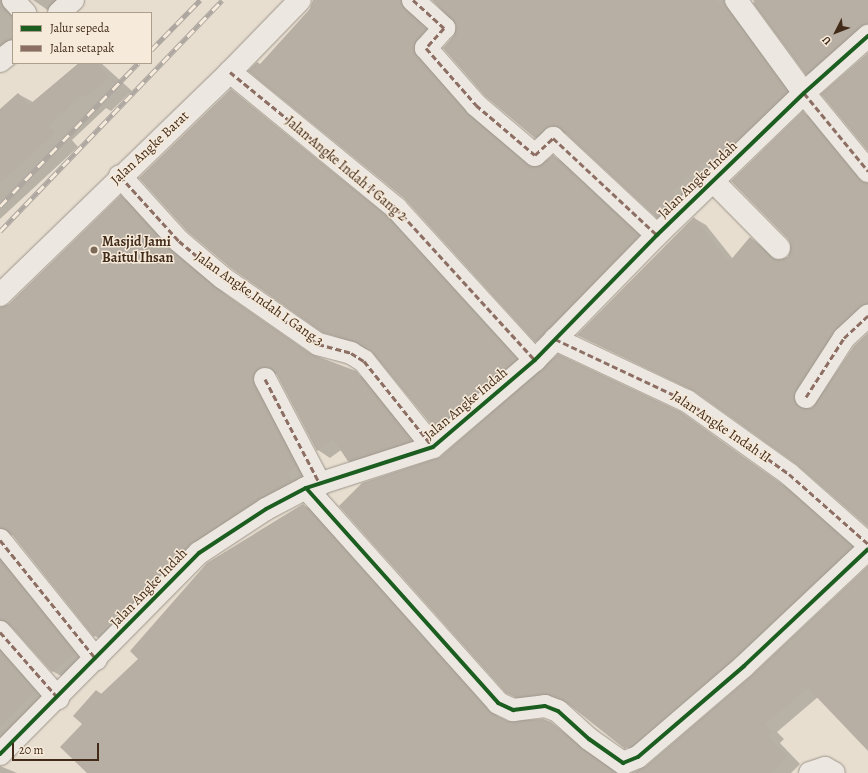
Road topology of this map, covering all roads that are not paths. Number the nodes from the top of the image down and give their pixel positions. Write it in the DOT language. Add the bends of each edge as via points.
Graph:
graph roads {
  1 [pos="13,0"];
  2 [pos="73,0"];
  3 [pos="300,0"];
  4 [pos="413,0"];
  5 [pos="736,0"];
  6 [pos="24,12"];
  7 [pos="60,12"];
  8 [pos="868,36"];
  9 [pos="12,52"];
  10 [pos="0,61"];
  11 [pos="230,72"];
  12 [pos="804,92"];
  13 [pos="868,171"];
  14 [pos="120,176"];
  15 [pos="713,181"];
  16 [pos="657,235"];
  17 [pos="779,248"];
  18 [pos="0,295"];
  19 [pos="868,316"];
  20 [pos="555,339"];
  21 [pos="535,360"];
  22 [pos="265,379"];
  23 [pos="806,396"];
  24 [pos="433,447"];
  25 [pos="313,486"];
  26 [pos="0,540"];
  27 [pos="868,544"];
  28 [pos="868,549"];
  29 [pos="0,632"];
  30 [pos="96,659"];
  31 [pos="58,698"];
  32 [pos="0,754"];
  33 [pos="810,773"];
  34 [pos="834,773"];
  1 -- 6 [label="street"];
  2 -- 7 [label="street"];
  3 -- 11 [label="street, Jalan Angke Barat"];
  4 -- 16 [label="street" via="444,28 426,48 476,105 536,155 553,138"];
  5 -- 12 [label="street"];
  8 -- 12 [label="street, Jalan Angke Indah"];
  9 -- 10 [label="street"];
  11 -- 14 [label="street, Jalan Angke Barat"];
  11 -- 21 [label="street, Jalan Angke Indah I Gang 2" via="396,208"];
  12 -- 13 [label="street"];
  12 -- 15 [label="street, Jalan Angke Indah"];
  14 -- 18 [label="street, Jalan Angke Barat"];
  14 -- 24 [label="street, Jalan Angke Indah I Gang 3" via="179,241 223,278 318,344 351,353 364,361"];
  15 -- 16 [label="street, Jalan Angke Indah"];
  15 -- 17 [label="street"];
  16 -- 20 [label="street, Jalan Angke Indah"];
  19 -- 23 [label="street" via="844,338"];
  20 -- 21 [label="street, Jalan Angke Indah"];
  20 -- 27 [label="street, Jalan Angke Indah II" via="687,402 789,474"];
  21 -- 24 [label="street, Jalan Angke Indah"];
  22 -- 25 [label="street"];
  24 -- 25 [label="street, Jalan Angke Indah"];
  25 -- 28 [label="street" via="498,703 514,710 545,706 558,711 589,739 624,763 638,757 744,666"];
  25 -- 30 [label="street, Jalan Angke Indah" via="266,509 199,553"];
  26 -- 30 [label="street"];
  29 -- 31 [label="street"];
  30 -- 31 [label="street, Jalan Angke Indah"];
  31 -- 32 [label="street, Jalan Angke Indah"];
  33 -- 34 [label="street" via="825,768"];
}
